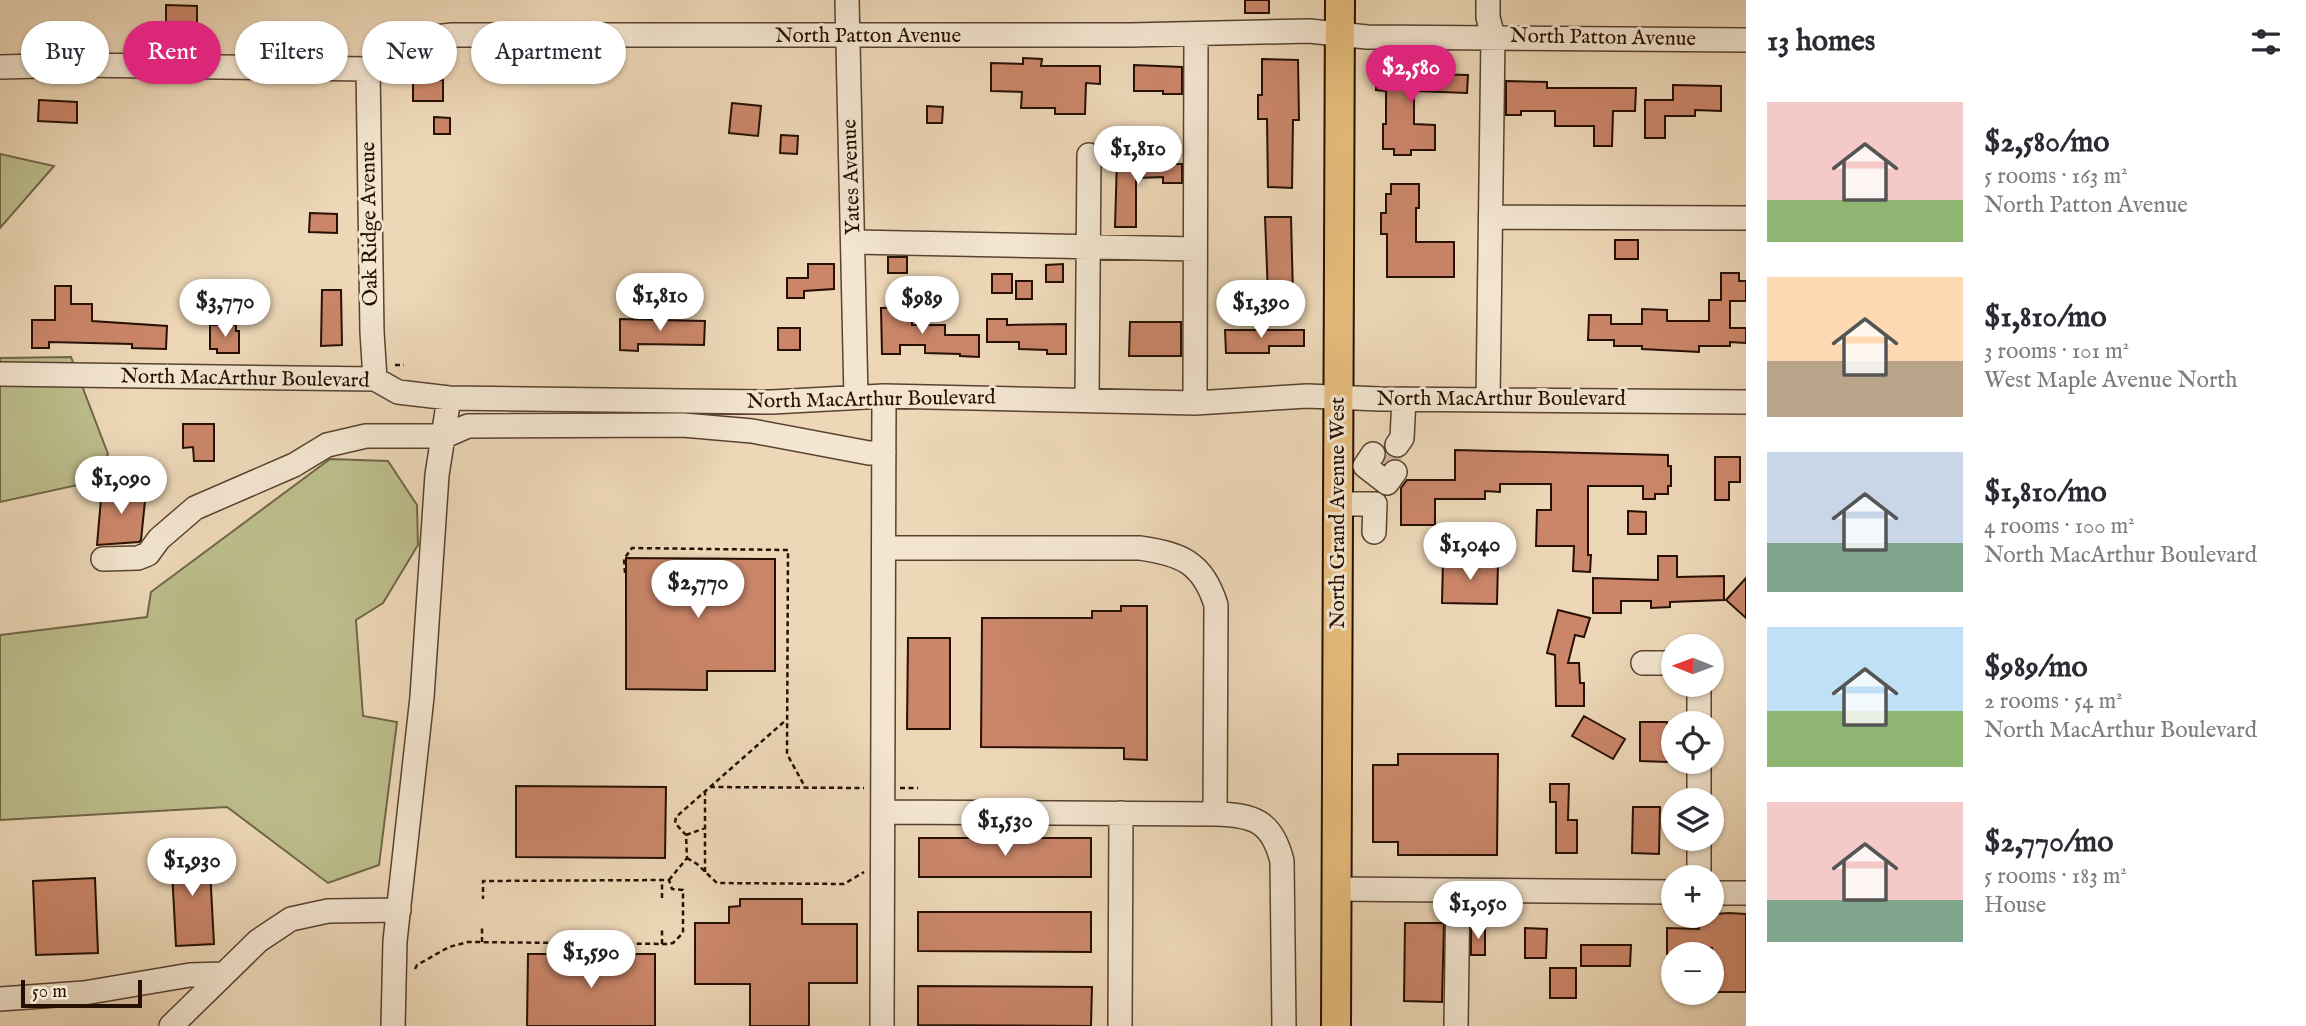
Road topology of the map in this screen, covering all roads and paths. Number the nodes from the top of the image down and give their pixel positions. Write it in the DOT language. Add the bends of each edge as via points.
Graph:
graph roads {
  1 [pos="848,0"];
  2 [pos="1340,0"];
  3 [pos="1488,0"];
  4 [pos="1196,34"];
  5 [pos="1340,34"];
  6 [pos="457,35"];
  7 [pos="848,36"];
  8 [pos="1493,37"];
  9 [pos="1746,40"];
  10 [pos="0,67"];
  11 [pos="362,69"];
  12 [pos="368,84"];
  13 [pos="1089,155"];
  14 [pos="1491,217"];
  15 [pos="1746,218"];
  16 [pos="854,242"];
  17 [pos="1087,247"];
  18 [pos="1195,249"];
  19 [pos="0,374"];
  20 [pos="375,379"];
  21 [pos="884,396"];
  22 [pos="856,397"];
  23 [pos="1339,397"];
  24 [pos="449,398"];
  25 [pos="1087,399"];
  26 [pos="1404,399"];
  27 [pos="1488,399"];
  28 [pos="1746,402"];
  29 [pos="1195,403"];
  30 [pos="445,436"];
  31 [pos="884,453"];
  32 [pos="1338,504"];
  33 [pos="1375,504"];
  34 [pos="1374,532"];
  35 [pos="884,548"];
  36 [pos="103,559"];
  37 [pos="625,573"];
  38 [pos="1643,663"];
  39 [pos="1661,663"];
  40 [pos="787,720"];
  41 [pos="710,787"];
  42 [pos="805,788"];
  43 [pos="871,788"];
  44 [pos="893,788"];
  45 [pos="918,788"];
  46 [pos="705,791"];
  47 [pos="884,812"];
  48 [pos="1121,813"];
  49 [pos="1215,814"];
  50 [pos="705,828"];
  51 [pos="687,835"];
  52 [pos="687,858"];
  53 [pos="868,869"];
  54 [pos="705,872"];
  55 [pos="669,880"];
  56 [pos="662,881"];
  57 [pos="1336,889"];
  58 [pos="1458,890"];
  59 [pos="1661,892"];
  60 [pos="1724,893"];
  61 [pos="1746,893"];
  62 [pos="662,898"];
  63 [pos="483,899"];
  64 [pos="399,910"];
  65 [pos="482,925"];
  66 [pos="662,927"];
  67 [pos="482,942"];
  68 [pos="662,944"];
  69 [pos="414,970"];
  70 [pos="223,974"];
  71 [pos="0,999"];
  72 [pos="170,1026"];
  73 [pos="393,1026"];
  74 [pos="882,1026"];
  75 [pos="1120,1026"];
  76 [pos="1284,1026"];
  77 [pos="1336,1026"];
  78 [pos="1456,1026"];
  1 -- 7 [label="street, Yates Avenue"];
  2 -- 5 [label="main road, North Grand Avenue West"];
  3 -- 8 [label="street"];
  4 -- 5 [label="street, North Patton Avenue"];
  4 -- 7 [label="street, North Patton Avenue"];
  4 -- 18 [label="street"];
  5 -- 8 [label="street, North Patton Avenue"];
  5 -- 23 [label="main road, North Grand Avenue West"];
  6 -- 7 [label="street, North Patton Avenue"];
  7 -- 16 [label="street, Yates Avenue"];
  8 -- 9 [label="street, North Patton Avenue"];
  8 -- 14 [label="street"];
  10 -- 11 [label="street"];
  12 -- 20 [label="street, Oak Ridge Avenue"];
  13 -- 17 [label="street"];
  14 -- 15 [label="street"];
  14 -- 27 [label="street"];
  16 -- 17 [label="street"];
  16 -- 22 [label="street, Yates Avenue"];
  17 -- 18 [label="street"];
  17 -- 25 [label="street"];
  18 -- 29 [label="street"];
  19 -- 20 [label="street, North MacArthur Boulevard"];
  20 -- 24 [label="street, North MacArthur Boulevard" via="398,391"];
  21 -- 22 [label="street, North MacArthur Boulevard"];
  21 -- 25 [label="street, North MacArthur Boulevard"];
  21 -- 31 [label="street"];
  22 -- 24 [label="street, North MacArthur Boulevard" via="772,402"];
  23 -- 26 [label="street, North MacArthur Boulevard"];
  23 -- 29 [label="street, North MacArthur Boulevard"];
  23 -- 32 [label="main road, North Grand Avenue West"];
  24 -- 30 [label="street"];
  25 -- 29 [label="street, North MacArthur Boulevard"];
  26 -- 27 [label="street, North MacArthur Boulevard"];
  26 -- 33 [label="street"];
  27 -- 28 [label="street, North MacArthur Boulevard"];
  30 -- 31 [label="street" via="468,426 665,424 752,431"];
  30 -- 36 [label="street" via="366,436 327,445 294,465 195,508 148,554"];
  30 -- 64 [label="street" via="437,475 422,697"];
  31 -- 35 [label="street"];
  32 -- 33 [label="street"];
  32 -- 57 [label="main road, North Grand Avenue West"];
  33 -- 34 [label="street"];
  35 -- 47 [label="street"];
  35 -- 49 [label="street" via="1140,548 1163,551 1194,566 1204,575 1216,605"];
  37 -- 40 [label="path" via="624,559 632,548 788,550"];
  38 -- 39 [label="street"];
  40 -- 41 [label="path"];
  40 -- 42 [label="path" via="787,754"];
  41 -- 42 [label="path"];
  41 -- 46 [label="path"];
  42 -- 43 [label="path"];
  44 -- 45 [label="path"];
  46 -- 50 [label="path"];
  46 -- 51 [label="path" via="676,817"];
  47 -- 48 [label="street"];
  47 -- 74 [label="street"];
  48 -- 49 [label="street"];
  48 -- 75 [label="street"];
  49 -- 76 [label="street" via="1253,818 1266,826 1278,844 1283,860"];
  50 -- 51 [label="path"];
  50 -- 54 [label="path"];
  51 -- 52 [label="path"];
  52 -- 54 [label="path"];
  52 -- 55 [label="path"];
  53 -- 54 [label="path" via="844,884 718,883"];
  55 -- 56 [label="path"];
  55 -- 68 [label="path" via="672,889 683,890 683,933 673,943"];
  56 -- 62 [label="path"];
  56 -- 63 [label="path" via="483,881"];
  57 -- 58 [label="street"];
  57 -- 77 [label="main road, North Grand Avenue West"];
  58 -- 59 [label="street"];
  58 -- 78 [label="street"];
  60 -- 61 [label="street"];
  64 -- 70 [label="street" via="328,911 290,919"];
  64 -- 73 [label="street"];
  65 -- 67 [label="path"];
  66 -- 68 [label="path"];
  67 -- 68 [label="path"];
  67 -- 69 [label="path" via="449,947"];
  70 -- 71 [label="street"];
  70 -- 72 [label="street"];
}
